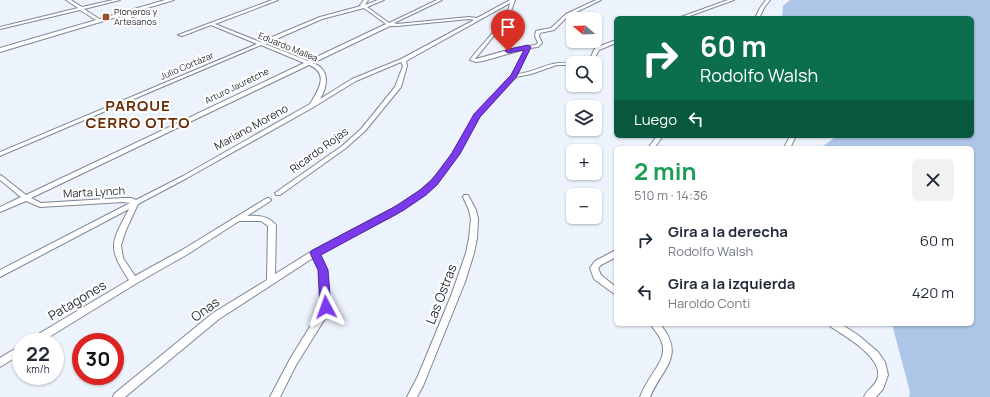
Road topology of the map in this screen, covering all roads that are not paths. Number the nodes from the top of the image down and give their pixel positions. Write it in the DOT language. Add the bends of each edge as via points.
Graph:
graph roads {
  1 [pos="68,0"];
  2 [pos="118,0"];
  3 [pos="171,0"];
  4 [pos="276,0"];
  5 [pos="366,0"];
  6 [pos="382,0"];
  7 [pos="440,0"];
  8 [pos="512,0"];
  9 [pos="599,0"];
  10 [pos="732,0"];
  11 [pos="768,0"];
  12 [pos="364,7"];
  13 [pos="81,10"];
  14 [pos="121,14"];
  15 [pos="686,16"];
  16 [pos="758,16"];
  17 [pos="478,19"];
  18 [pos="99,21"];
  19 [pos="210,24"];
  20 [pos="388,24"];
  21 [pos="140,25"];
  22 [pos="0,28"];
  23 [pos="180,35"];
  24 [pos="614,42"];
  25 [pos="261,44"];
  26 [pos="528,47"];
  27 [pos="0,50"];
  28 [pos="594,56"];
  29 [pos="402,60"];
  30 [pos="309,62"];
  31 [pos="566,63"];
  32 [pos="514,76"];
  33 [pos="310,107"];
  34 [pos="0,154"];
  35 [pos="0,177"];
  36 [pos="278,193"];
  37 [pos="466,197"];
  38 [pos="26,198"];
  39 [pos="267,200"];
  40 [pos="135,202"];
  41 [pos="0,210"];
  42 [pos="237,220"];
  43 [pos="315,253"];
  44 [pos="614,254"];
  45 [pos="0,274"];
  46 [pos="271,280"];
  47 [pos="134,281"];
  48 [pos="614,290"];
  49 [pos="656,326"];
  50 [pos="837,326"];
  51 [pos="48,333"];
  52 [pos="12,355"];
  53 [pos="0,363"];
  54 [pos="118,397"];
  55 [pos="275,397"];
  56 [pos="412,397"];
  57 [pos="645,397"];
  58 [pos="869,397"];
  1 -- 13 [label="street"];
  2 -- 13 [label="street"];
  3 -- 14 [label="main road"];
  4 -- 19 [label="street"];
  5 -- 12 [label="street" via="362,3"];
  6 -- 12 [label="street, Julio Cortázar"];
  7 -- 20 [label="street, Arturo Jauretche"];
  8 -- 17 [label="street, Mariano Moreno"];
  8 -- 26 [label="street" via="509,14 472,60"];
  9 -- 26 [label="street, Onas" via="567,16 552,29 538,32 540,43"];
  10 -- 15 [label="street"];
  11 -- 16 [label="street"];
  12 -- 20 [label="street"];
  12 -- 25 [label="street, Julio Cortázar" via="321,18"];
  13 -- 18 [label="street"];
  13 -- 22 [label="street"];
  14 -- 18 [label="main road"];
  14 -- 21 [label="street"];
  17 -- 20 [label="street"];
  17 -- 29 [label="street, Mariano Moreno"];
  18 -- 27 [label="main road"];
  19 -- 23 [label="street"];
  19 -- 25 [label="street, Eduardo Mallea"];
  20 -- 30 [label="street, Arturo Jauretche"];
  24 -- 28 [label="street" via="597,49"];
  25 -- 30 [label="street, Eduardo Mallea"];
  25 -- 34 [label="street, Julio Cortázar"];
  26 -- 32 [label="street, Onas"];
  29 -- 33 [label="street, Mariano Moreno" via="354,80"];
  29 -- 36 [label="street, Ricardo Rojas" via="405,66 398,87 358,135 344,148"];
  30 -- 33 [label="street, Eduardo Mallea" via="321,70 324,81 322,91"];
  30 -- 38 [label="street, Arturo Jauretche"];
  31 -- 32 [label="street" via="560,62 528,74"];
  32 -- 43 [label="street, Onas" via="476,116 442,173 423,192 393,212"];
  33 -- 40 [label="street, Mariano Moreno" via="186,177"];
  35 -- 38 [label="street, Marta Lynch"];
  37 -- 56 [label="street, Las Ostras" via="473,210 475,222 470,252 465,270"];
  38 -- 40 [label="street, Marta Lynch" via="48,206 123,200"];
  38 -- 41 [label="street, Arturo Jauretche"];
  39 -- 42 [label="street"];
  40 -- 45 [label="street, Mariano Moreno"];
  40 -- 47 [label="street, Marta Lynch" via="116,250"];
  42 -- 46 [label="street" via="256,218 272,225"];
  42 -- 47 [label="street"];
  43 -- 46 [label="street, Onas"];
  43 -- 55 [label="street" via="323,270 326,307"];
  44 -- 48 [label="street" via="594,268 597,277"];
  46 -- 54 [label="street, Onas" via="216,316"];
  47 -- 51 [label="street, Patagones"];
  49 -- 57 [label="street" via="667,345 668,357 649,386"];
  50 -- 58 [label="street" via="868,348 879,360 884,371 883,381"];
  52 -- 53 [label="street"];
}
